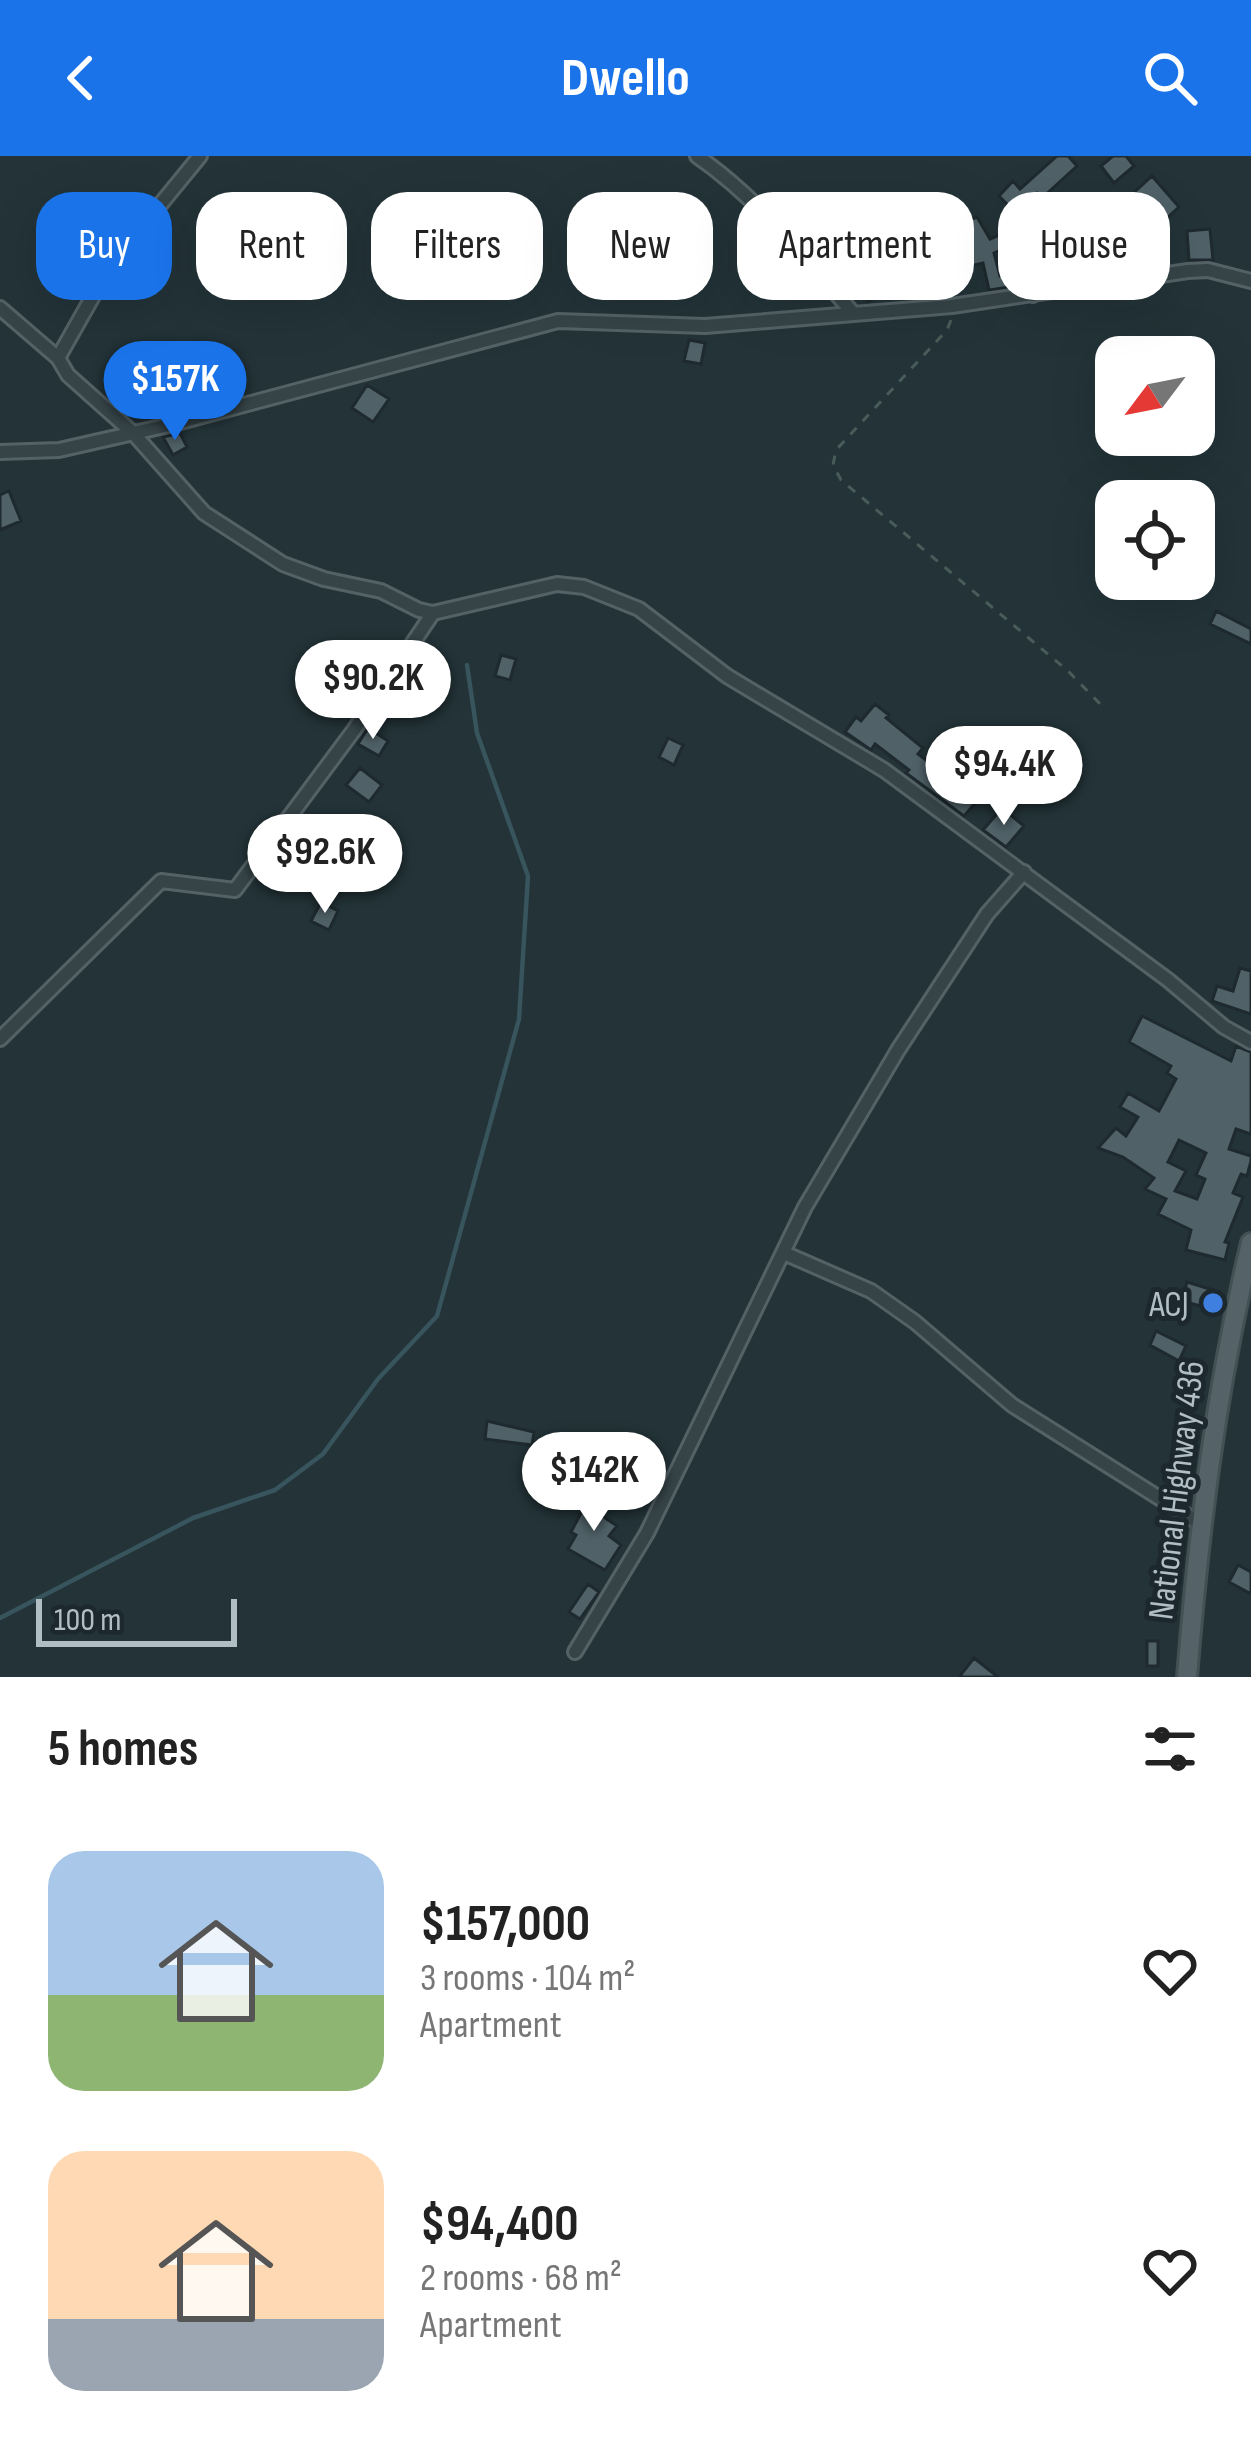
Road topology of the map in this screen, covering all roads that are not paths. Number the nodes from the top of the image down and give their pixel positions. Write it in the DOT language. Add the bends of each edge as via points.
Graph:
graph roads {
  1 [pos="200,156"];
  2 [pos="697,156"];
  3 [pos="1170,274"];
  4 [pos="1251,280"];
  5 [pos="998,300"];
  6 [pos="0,308"];
  7 [pos="852,312"];
  8 [pos="58,358"];
  9 [pos="133,433"];
  10 [pos="0,452"];
  11 [pos="433,613"];
  12 [pos="1024,872"];
  13 [pos="0,1039"];
  14 [pos="1251,1042"];
  15 [pos="1251,1243"];
  16 [pos="784,1253"];
  17 [pos="1199,1523"];
  18 [pos="575,1652"];
  19 [pos="1187,1677"];
  1 -- 8 [label="street" via="110,266"];
  2 -- 7 [label="street" via="776,226"];
  3 -- 4 [label="street" via="1208,270"];
  5 -- 7 [label="street"];
  6 -- 8 [label="street"];
  7 -- 9 [label="street" via="705,326 558,321"];
  8 -- 9 [label="street"];
  9 -- 10 [label="street" via="58,450"];
  9 -- 11 [label="street" via="204,513 283,564"];
  11 -- 12 [label="street" via="557,584 639,609"];
  11 -- 13 [label="street" via="235,890 161,881"];
  12 -- 14 [label="street"];
  12 -- 16 [label="street" via="898,1050"];
  15 -- 17 [label="main road, National Highway 436" via="1226,1344"];
  16 -- 17 [label="street" via="871,1291 1012,1405"];
  16 -- 18 [label="street" via="636,1553"];
  17 -- 19 [label="main road, National Highway 436"];
}
